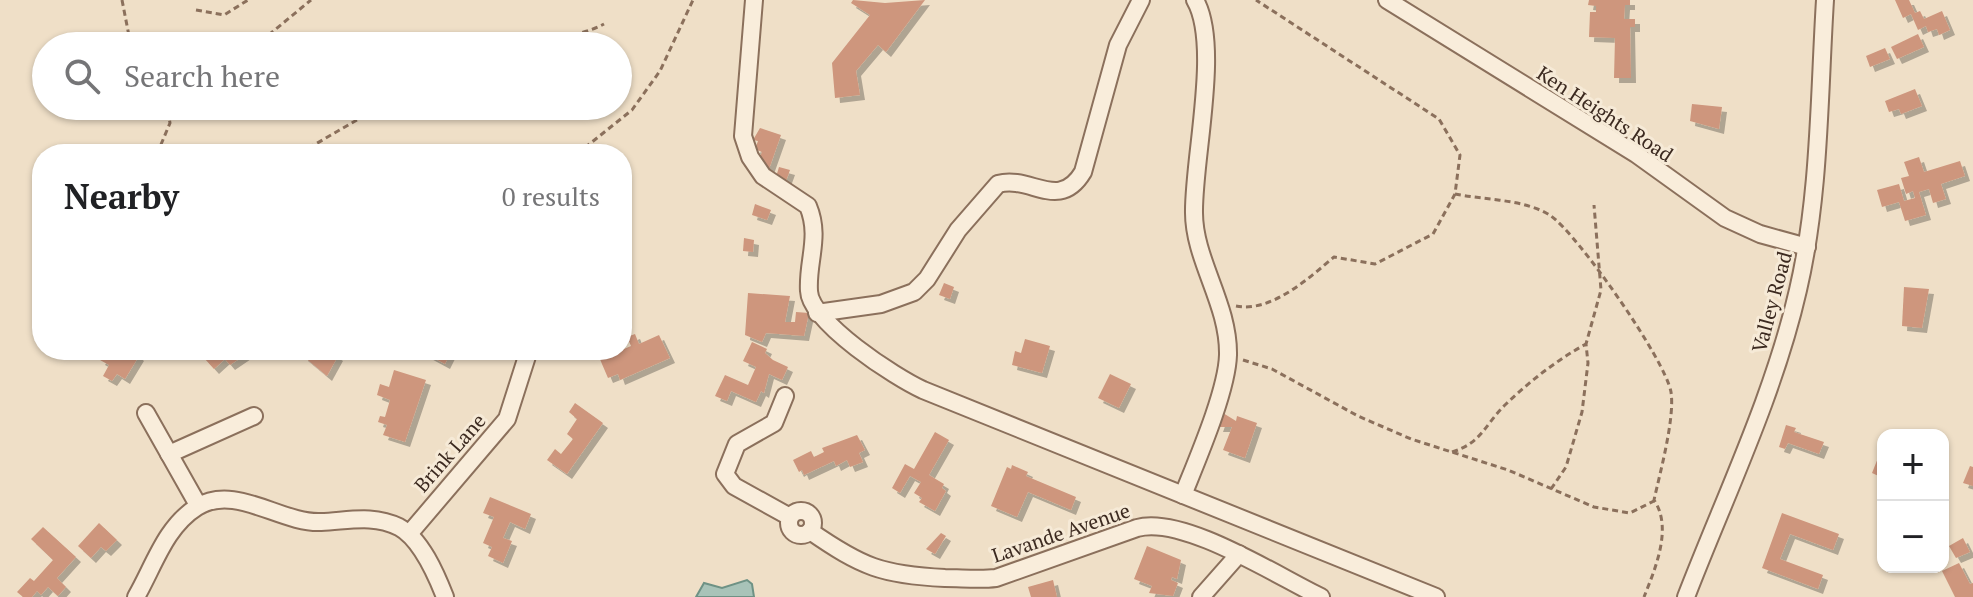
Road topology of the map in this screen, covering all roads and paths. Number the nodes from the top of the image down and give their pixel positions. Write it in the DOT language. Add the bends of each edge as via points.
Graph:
graph roads {
  1 [pos="122,0"];
  2 [pos="248,0"];
  3 [pos="311,0"];
  4 [pos="693,0"];
  5 [pos="754,0"];
  6 [pos="1141,0"];
  7 [pos="1195,0"];
  8 [pos="1256,0"];
  9 [pos="1387,0"];
  10 [pos="1825,0"];
  11 [pos="196,10"];
  12 [pos="604,24"];
  13 [pos="128,32"];
  14 [pos="272,32"];
  15 [pos="590,32"];
  16 [pos="632,110"];
  17 [pos="169,120"];
  18 [pos="357,120"];
  19 [pos="620,120"];
  20 [pos="161,144"];
  21 [pos="316,144"];
  22 [pos="590,144"];
  23 [pos="1455,194"];
  24 [pos="1594,205"];
  25 [pos="1807,247"];
  26 [pos="1598,271"];
  27 [pos="1220,303"];
  28 [pos="817,313"];
  29 [pos="1586,344"];
  30 [pos="1228,355"];
  31 [pos="526,360"];
  32 [pos="785,396"];
  33 [pos="146,413"];
  34 [pos="254,416"];
  35 [pos="1452,452"];
  36 [pos="169,454"];
  37 [pos="1551,489"];
  38 [pos="1183,495"];
  39 [pos="1654,500"];
  40 [pos="198,505"];
  41 [pos="409,534"];
  42 [pos="1239,554"];
  43 [pos="136,597"];
  44 [pos="445,597"];
  45 [pos="1201,597"];
  46 [pos="1321,597"];
  47 [pos="1436,597"];
  48 [pos="1644,597"];
  49 [pos="1686,597"];
  1 -- 13 [label="path"];
  2 -- 11 [label="path" via="224,15"];
  3 -- 14 [label="path"];
  4 -- 16 [label="path" via="660,71"];
  5 -- 28 [label="street" via="743,136 763,176 804,200 812,215 816,238 809,291"];
  6 -- 28 [label="street" via="1118,45 1083,172 1073,186 1056,192 998,184 914,292 881,304"];
  7 -- 27 [label="street" via="1205,46 1194,226"];
  8 -- 23 [label="path" via="1439,119 1460,155"];
  9 -- 25 [label="street, Ken Heights Road" via="1636,154 1717,213 1760,234"];
  10 -- 25 [label="street, Valley Road"];
  12 -- 15 [label="path"];
  17 -- 20 [label="path"];
  18 -- 21 [label="path"];
  19 -- 22 [label="path"];
  23 -- 26 [label="path" via="1550,215"];
  23 -- 27 [label="path" via="1433,234 1375,264 1334,257 1277,299 1247,309"];
  24 -- 26 [label="path"];
  25 -- 49 [label="street, Valley Road" via="1776,365"];
  26 -- 29 [label="path" via="1601,290"];
  26 -- 39 [label="path" via="1639,328 1671,391"];
  27 -- 30 [label="street"];
  28 -- 38 [label="street" via="915,386"];
  29 -- 35 [label="path" via="1504,406 1472,446"];
  29 -- 37 [label="path" via="1582,412 1566,467"];
  30 -- 35 [label="path" via="1272,369 1371,421"];
  30 -- 38 [label="street" via="1222,387"];
  31 -- 41 [label="street, Brink Lane" via="507,419"];
  32 -- 42 [label="street, Lavande Avenue" via="774,423 747,436 732,451 725,474 734,486 790,517 789,527 796,534 810,531 880,571 996,578 1148,525"];
  33 -- 36 [label="street"];
  34 -- 36 [label="street"];
  35 -- 37 [label="path"];
  36 -- 40 [label="street"];
  37 -- 39 [label="path" via="1594,507 1630,513"];
  38 -- 47 [label="street"];
  39 -- 48 [label="path" via="1661,510 1660,558"];
  40 -- 41 [label="street" via="236,501 305,521 377,520"];
  40 -- 43 [label="street" via="166,539"];
  41 -- 44 [label="street"];
  42 -- 45 [label="street"];
  42 -- 46 [label="street, Lavande Avenue"];
}
